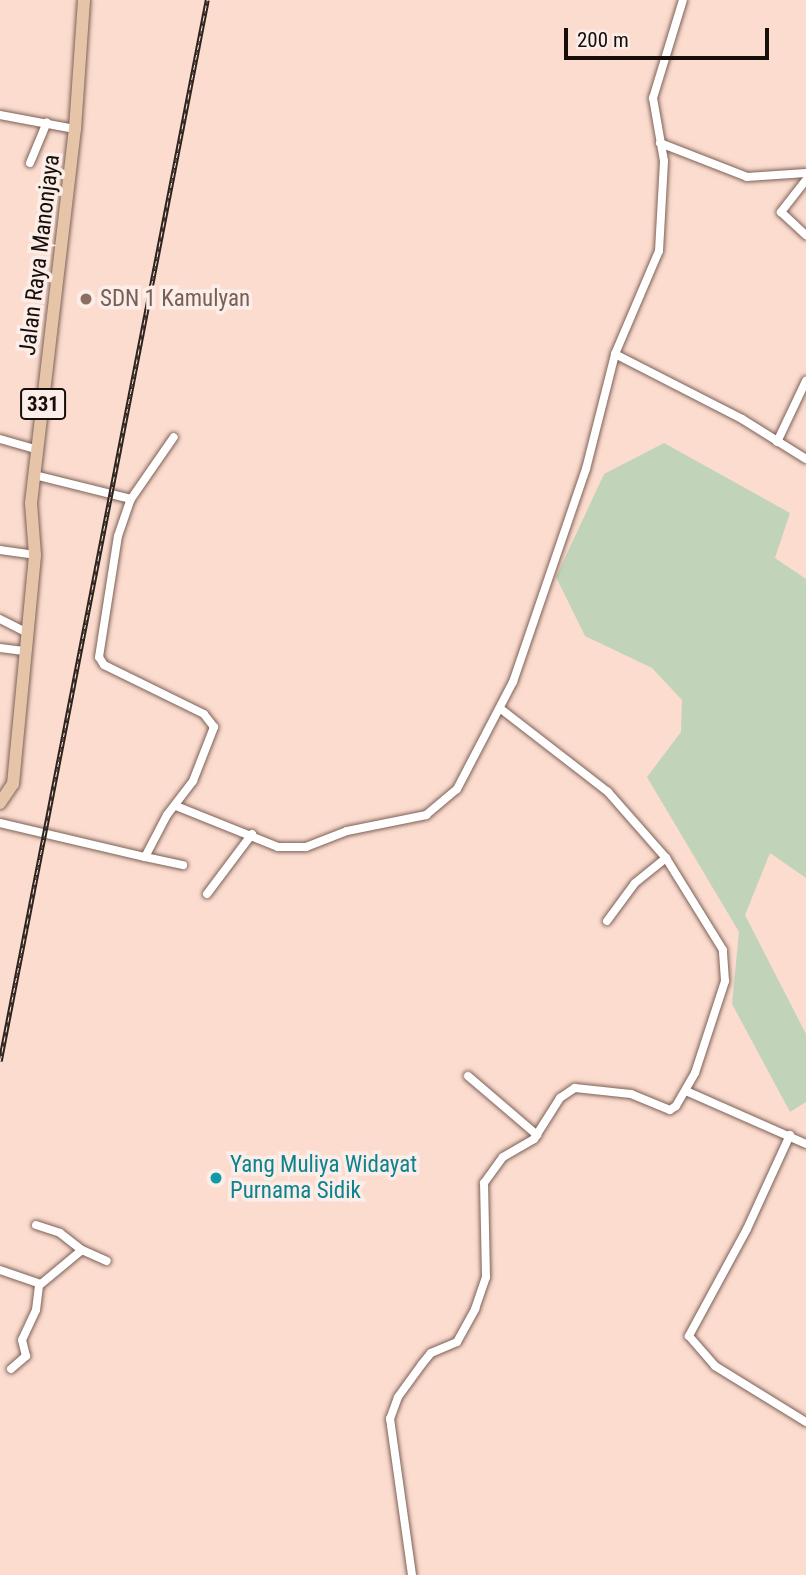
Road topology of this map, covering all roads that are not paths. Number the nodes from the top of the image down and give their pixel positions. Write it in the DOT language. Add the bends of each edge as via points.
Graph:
graph roads {
  1 [pos="84,0"];
  2 [pos="683,0"];
  3 [pos="0,115"];
  4 [pos="47,122"];
  5 [pos="75,129"];
  6 [pos="660,143"];
  7 [pos="30,163"];
  8 [pos="806,173"];
  9 [pos="806,180"];
  10 [pos="806,235"];
  11 [pos="615,354"];
  12 [pos="806,381"];
  13 [pos="174,437"];
  14 [pos="0,439"];
  15 [pos="777,442"];
  16 [pos="38,450"];
  17 [pos="806,459"];
  18 [pos="35,475"];
  19 [pos="131,499"];
  20 [pos="0,550"];
  21 [pos="35,555"];
  22 [pos="0,619"];
  23 [pos="26,632"];
  24 [pos="0,649"];
  25 [pos="24,651"];
  26 [pos="501,709"];
  27 [pos="0,803"];
  28 [pos="176,806"];
  29 [pos="0,823"];
  30 [pos="251,835"];
  31 [pos="145,857"];
  32 [pos="667,858"];
  33 [pos="183,865"];
  34 [pos="207,894"];
  35 [pos="607,921"];
  36 [pos="468,1076"];
  37 [pos="686,1091"];
  38 [pos="537,1135"];
  39 [pos="789,1135"];
  40 [pos="806,1144"];
  41 [pos="36,1225"];
  42 [pos="82,1250"];
  43 [pos="107,1261"];
  44 [pos="0,1270"];
  45 [pos="39,1284"];
  46 [pos="11,1369"];
  47 [pos="806,1422"];
  48 [pos="412,1575"];
  1 -- 5 [label="main road, Jalan Raya Manonjaya / 331"];
  2 -- 6 [label="street" via="653,97"];
  3 -- 4 [label="street"];
  4 -- 5 [label="street"];
  4 -- 7 [label="street"];
  5 -- 16 [label="main road, Jalan Raya Manonjaya / 331"];
  6 -- 8 [label="street" via="747,177"];
  6 -- 11 [label="street" via="661,242"];
  9 -- 10 [label="street" via="781,212"];
  11 -- 15 [label="street" via="742,419"];
  11 -- 26 [label="street" via="586,469"];
  12 -- 15 [label="street"];
  13 -- 19 [label="street"];
  14 -- 16 [label="street"];
  15 -- 17 [label="street"];
  16 -- 18 [label="main road, Jalan Raya Manonjaya / 331"];
  18 -- 19 [label="street"];
  18 -- 21 [label="main road, Jalan Raya Manonjaya / 331" via="31,503"];
  19 -- 28 [label="street" via="118,536 99,657 104,664 213,723 193,781"];
  20 -- 21 [label="street"];
  21 -- 23 [label="main road, Jalan Raya Manonjaya / 331"];
  22 -- 23 [label="street"];
  23 -- 25 [label="main road, Jalan Raya Manonjaya / 331"];
  24 -- 25 [label="street"];
  25 -- 27 [label="main road, Jalan Raya Manonjaya / 331" via="12,787"];
  26 -- 30 [label="street" via="457,789 426,816 347,831 306,847 278,847"];
  26 -- 32 [label="street" via="608,792"];
  28 -- 30 [label="street"];
  28 -- 31 [label="street"];
  29 -- 31 [label="street"];
  30 -- 34 [label="street"];
  31 -- 33 [label="street"];
  32 -- 35 [label="street" via="635,883"];
  32 -- 37 [label="street" via="726,957 725,981"];
  36 -- 38 [label="street"];
  37 -- 38 [label="street" via="670,1110 631,1094 575,1088 560,1098"];
  37 -- 39 [label="street"];
  38 -- 48 [label="street" via="517,1152 503,1156 484,1184 486,1277 466,1328 453,1346 431,1353 392,1408 395,1468"];
  39 -- 40 [label="street"];
  39 -- 47 [label="street" via="747,1228 689,1336 715,1366"];
  41 -- 42 [label="street" via="60,1233"];
  42 -- 43 [label="street"];
  42 -- 45 [label="street"];
  44 -- 45 [label="street"];
  45 -- 46 [label="street" via="36,1310 22,1340 26,1356"];
}
